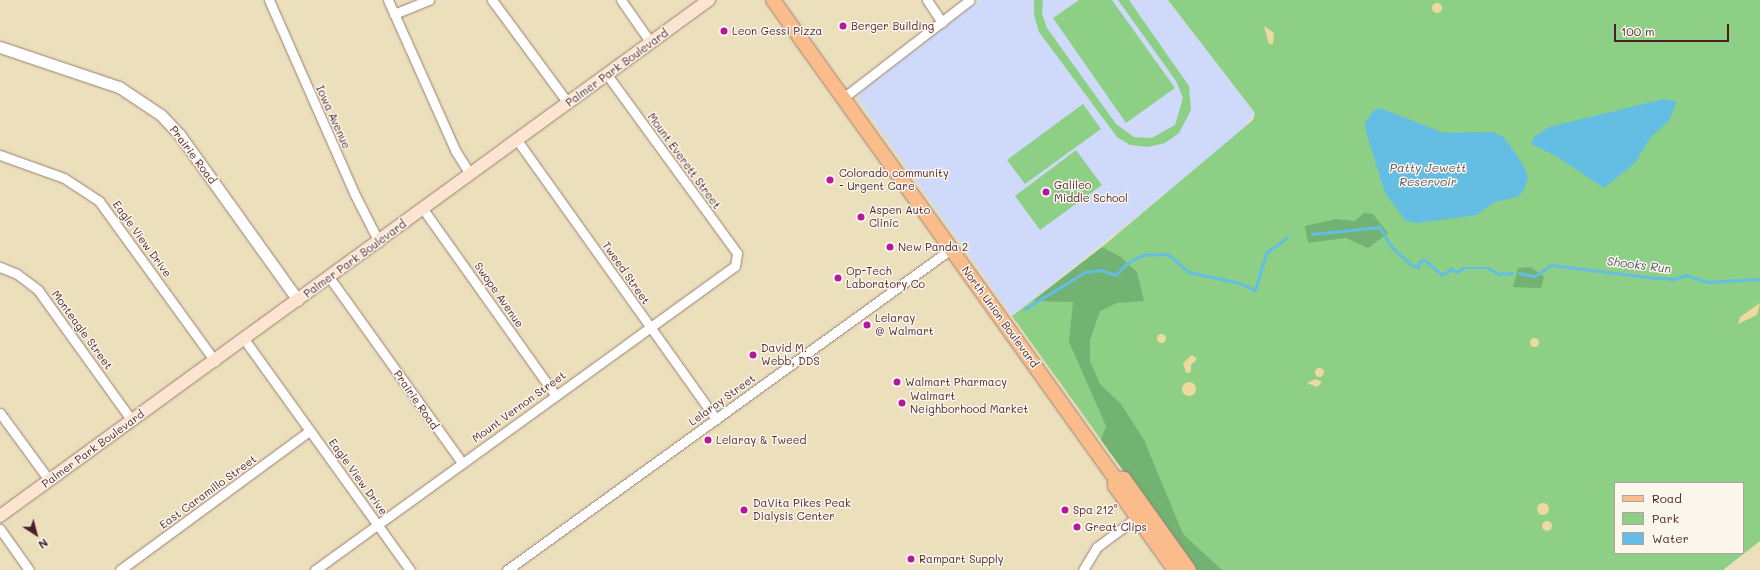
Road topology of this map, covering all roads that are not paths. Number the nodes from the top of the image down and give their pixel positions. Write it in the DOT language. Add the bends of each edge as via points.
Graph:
graph roads {
  1 [pos="269,0"];
  2 [pos="388,0"];
  3 [pos="429,0"];
  4 [pos="492,0"];
  5 [pos="621,0"];
  6 [pos="709,0"];
  7 [pos="773,0"];
  8 [pos="926,0"];
  9 [pos="970,0"];
  10 [pos="394,14"];
  11 [pos="942,22"];
  12 [pos="651,43"];
  13 [pos="0,47"];
  14 [pos="607,75"];
  15 [pos="843,98"];
  16 [pos="568,104"];
  17 [pos="518,140"];
  18 [pos="0,155"];
  19 [pos="470,174"];
  20 [pos="423,209"];
  21 [pos="379,242"];
  22 [pos="951,248"];
  23 [pos="737,262"];
  24 [pos="0,267"];
  25 [pos="329,277"];
  26 [pos="298,300"];
  27 [pos="649,327"];
  28 [pos="244,339"];
  29 [pos="215,361"];
  30 [pos="556,396"];
  31 [pos="0,413"];
  32 [pos="716,418"];
  33 [pos="132,421"];
  34 [pos="309,431"];
  35 [pos="462,463"];
  36 [pos="49,480"];
  37 [pos="1142,514"];
  38 [pos="0,516"];
  39 [pos="378,525"];
  40 [pos="0,529"];
  41 [pos="519,566"];
  42 [pos="29,570"];
  43 [pos="120,570"];
  44 [pos="315,570"];
  45 [pos="410,570"];
  46 [pos="506,570"];
  47 [pos="1083,570"];
  48 [pos="1175,570"];
  49 [pos="1189,570"];
  1 -- 21 [label="street, Iowa Avenue" via="354,193"];
  2 -- 10 [label="street"];
  3 -- 10 [label="street"];
  4 -- 16 [label="street"];
  5 -- 12 [label="street"];
  6 -- 12 [label="main road, Palmer Park Boulevard"];
  7 -- 15 [label="main road, North Union Boulevard"];
  8 -- 11 [label="street"];
  9 -- 11 [label="street"];
  10 -- 19 [label="street" via="455,150"];
  11 -- 15 [label="street"];
  12 -- 14 [label="main road, Palmer Park Boulevard"];
  13 -- 26 [label="street, Prairie Road" via="119,87 162,115 179,134"];
  14 -- 16 [label="main road, Palmer Park Boulevard"];
  14 -- 23 [label="street, Mount Everett Street" via="737,254"];
  15 -- 22 [label="main road, North Union Boulevard"];
  16 -- 17 [label="main road, Palmer Park Boulevard"];
  17 -- 19 [label="main road, Palmer Park Boulevard"];
  17 -- 27 [label="street, Tweed Street"];
  18 -- 29 [label="street, Eagle View Drive" via="64,178 99,201"];
  19 -- 20 [label="main road, Palmer Park Boulevard"];
  20 -- 21 [label="main road, Palmer Park Boulevard"];
  20 -- 30 [label="street, Swope Avenue"];
  21 -- 25 [label="main road, Palmer Park Boulevard"];
  22 -- 32 [label="street, Lelaray Street"];
  22 -- 37 [label="main road, North Union Boulevard" via="1115,478 1114,486"];
  23 -- 27 [label="street, Mount Vernon Street"];
  24 -- 33 [label="street, Monteagle Street" via="17,274 38,290"];
  25 -- 26 [label="main road, Palmer Park Boulevard"];
  25 -- 35 [label="street, Prairie Road"];
  26 -- 28 [label="main road, Palmer Park Boulevard"];
  27 -- 30 [label="street, Mount Vernon Street"];
  27 -- 32 [label="street, Tweed Street"];
  28 -- 29 [label="main road, Palmer Park Boulevard"];
  28 -- 34 [label="street, Eagle View Drive"];
  29 -- 33 [label="main road, Palmer Park Boulevard"];
  30 -- 35 [label="street, Mount Vernon Street"];
  31 -- 36 [label="street"];
  32 -- 41 [label="street, Lelaray Street"];
  33 -- 36 [label="main road, Palmer Park Boulevard"];
  34 -- 39 [label="street, Eagle View Drive"];
  34 -- 43 [label="street, East Caramillo Street"];
  35 -- 39 [label="street, Mount Vernon Street"];
  36 -- 38 [label="main road, Palmer Park Boulevard"];
  37 -- 47 [label="street" via="1097,547"];
  37 -- 48 [label="main road, North Union Boulevard"];
  37 -- 49 [label="main road, North Union Boulevard"];
  39 -- 44 [label="street, Mount Vernon Street"];
  39 -- 45 [label="street, Eagle View Drive"];
  40 -- 42 [label="street"];
  41 -- 46 [label="street, Lelaray Street"];
}
